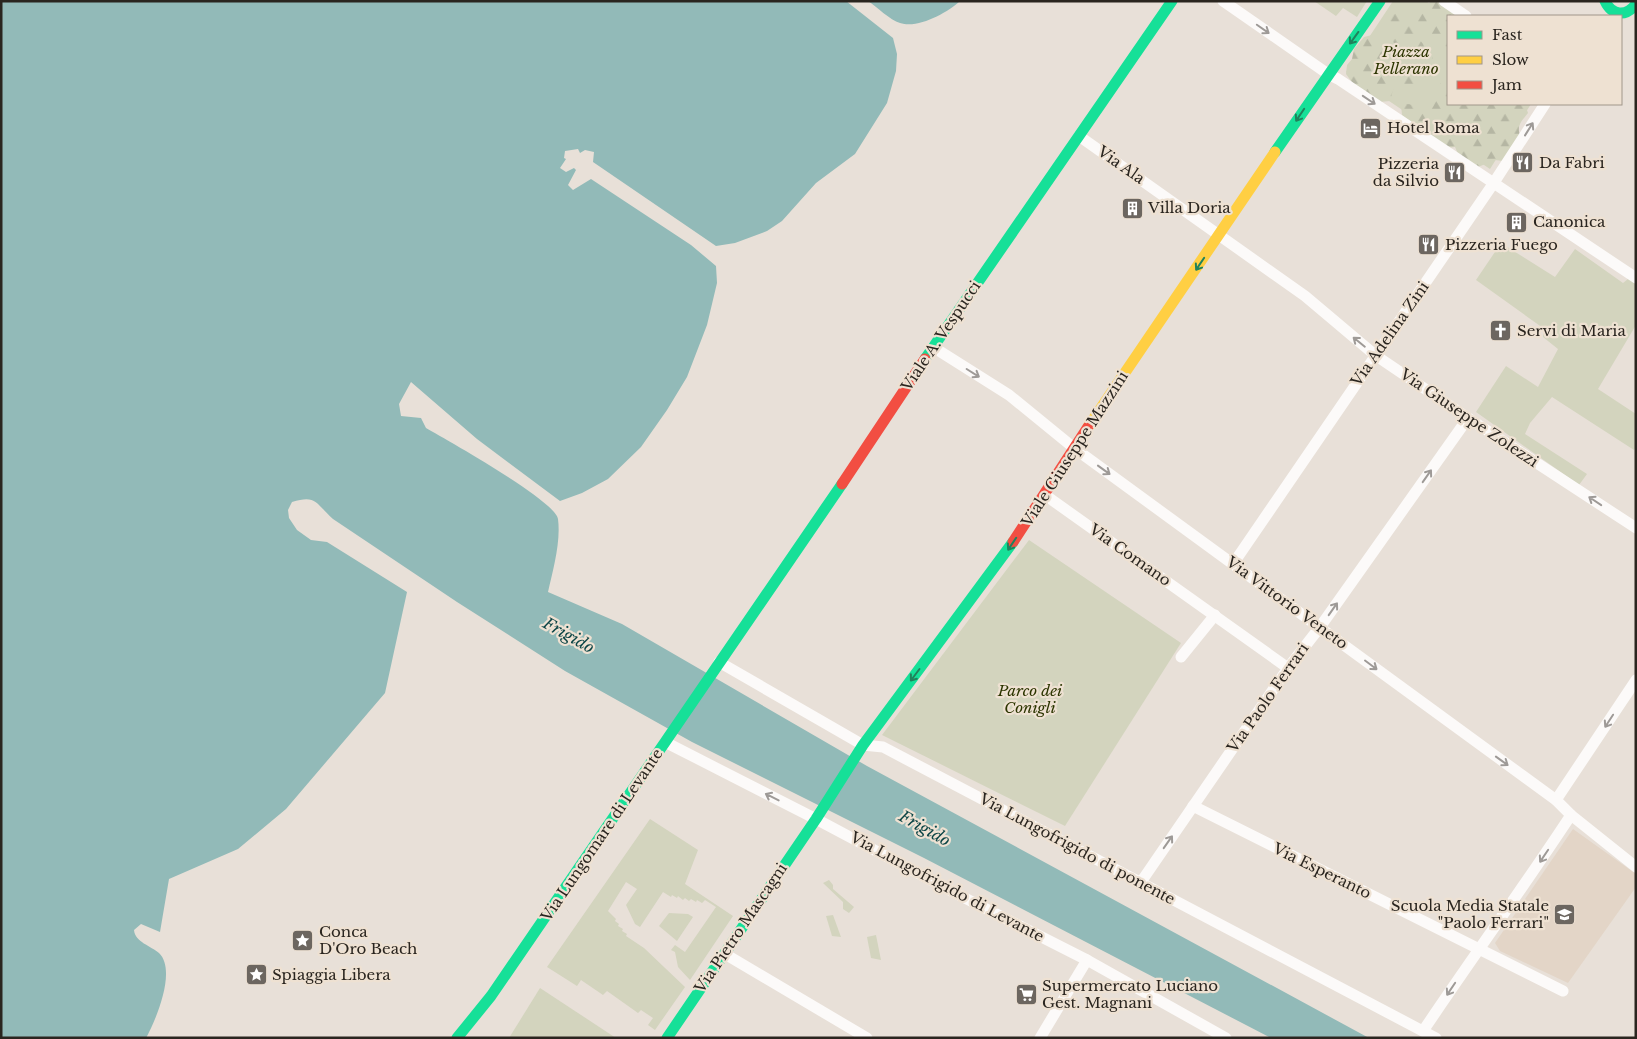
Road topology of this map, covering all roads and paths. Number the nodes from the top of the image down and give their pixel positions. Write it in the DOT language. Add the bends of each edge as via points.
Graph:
graph roads {
  1 [pos="1172,1"];
  2 [pos="1223,1"];
  3 [pos="1380,1"];
  4 [pos="1444,1"];
  5 [pos="1635,7"];
  6 [pos="1606,9"];
  7 [pos="1623,14"];
  8 [pos="1465,15"];
  9 [pos="1636,21"];
  10 [pos="1328,74"];
  11 [pos="1544,105"];
  12 [pos="1079,136"];
  13 [pos="1493,184"];
  14 [pos="1216,232"];
  15 [pos="1636,278"];
  16 [pos="933,346"];
  17 [pos="1375,355"];
  18 [pos="1468,418"];
  19 [pos="1074,448"];
  20 [pos="1045,495"];
  21 [pos="1636,528"];
  22 [pos="1233,564"];
  23 [pos="1215,615"];
  24 [pos="1320,627"];
  25 [pos="1180,657"];
  26 [pos="719,662"];
  27 [pos="1288,668"];
  28 [pos="712,673"];
  29 [pos="1636,680"];
  30 [pos="668,738"];
  31 [pos="860,749"];
  32 [pos="1556,800"];
  33 [pos="1193,806"];
  34 [pos="818,814"];
  35 [pos="1571,815"];
  36 [pos="1636,867"];
  37 [pos="1141,882"];
  38 [pos="1478,948"];
  39 [pos="725,954"];
  40 [pos="1087,960"];
  41 [pos="1563,991"];
  42 [pos="491,996"];
  43 [pos="1423,1031"];
  44 [pos="456,1038"];
  45 [pos="469,1038"];
  46 [pos="667,1038"];
  47 [pos="867,1038"];
  48 [pos="1040,1038"];
  49 [pos="1226,1038"];
  50 [pos="1436,1038"];
  1 -- 12 [label="street, Viale A. Vespucci"];
  2 -- 10 [label="street, one-way"];
  3 -- 10 [label="street, Viale Giuseppe Mazzini, one-way"];
  4 -- 8 [label="street"];
  5 -- 7 [label="street"];
  6 -- 7 [label="street"];
  7 -- 9 [label="street"];
  10 -- 13 [label="street, one-way"];
  10 -- 14 [label="street, Viale Giuseppe Mazzini, one-way"];
  13 -- 11 [label="street, Via Adelina Zini, one-way"];
  12 -- 14 [label="street, Via Ala"];
  12 -- 16 [label="street, Viale A. Vespucci"];
  13 -- 15 [label="street"];
  13 -- 17 [label="street, Via Adelina Zini"];
  17 -- 14 [label="street, Via Giuseppe Zolezzi, one-way" via="1305,296"];
  14 -- 19 [label="street, Viale Giuseppe Mazzini, one-way"];
  16 -- 19 [label="street, Via Vittorio Veneto, one-way" via="1009,395"];
  16 -- 26 [label="street, Viale A. Vespucci"];
  17 -- 18 [label="street, Via Giuseppe Zolezzi"];
  17 -- 22 [label="street, Via Adelina Zini"];
  21 -- 18 [label="street, Via Giuseppe Zolezzi, one-way"];
  24 -- 18 [label="street, Via Paolo Ferrari, one-way"];
  19 -- 20 [label="street, Viale Giuseppe Mazzini"];
  19 -- 22 [label="street, Via Vittorio Veneto, one-way"];
  20 -- 23 [label="street, Via Comano"];
  20 -- 31 [label="street, Viale Giuseppe Mazzini, one-way"];
  22 -- 24 [label="street, Via Vittorio Veneto"];
  23 -- 25 [label="street"];
  23 -- 27 [label="street, Via Comano"];
  24 -- 27 [label="street, Via Paolo Ferrari"];
  24 -- 32 [label="street, Via Vittorio Veneto, one-way"];
  26 -- 28 [label="street, Viale A. Vespucci"];
  26 -- 31 [label="street, Via Lungofrigido di ponente"];
  27 -- 33 [label="street, Via Paolo Ferrari"];
  28 -- 30 [label="street, Via Lungomare di Levante"];
  29 -- 32 [label="street, one-way"];
  34 -- 30 [label="street, Via Lungofrigido di Levante, one-way"];
  30 -- 42 [label="street, Via Lungomare di Levante"];
  31 -- 34 [label="street, Viale Giuseppe Mazzini"];
  31 -- 37 [label="street, Via Lungofrigido di ponente" via="883,747"];
  32 -- 35 [label="street, Via Vittorio Veneto"];
  37 -- 33 [label="street, Via Paolo Ferrari, one-way"];
  33 -- 38 [label="street, Via Esperanto"];
  34 -- 39 [label="street, Via Pietro Mascagni"];
  34 -- 40 [label="street, Via Lungofrigido di Levante" via="955,893"];
  35 -- 36 [label="street, Via Vittorio Veneto"];
  35 -- 38 [label="street, one-way"];
  37 -- 43 [label="street, Via Lungofrigido di ponente"];
  38 -- 41 [label="street, Via Esperanto"];
  38 -- 43 [label="street, one-way"];
  39 -- 46 [label="street, Via Pietro Mascagni"];
  39 -- 47 [label="street"];
  40 -- 48 [label="street"];
  40 -- 49 [label="street, Via Lungofrigido di Levante"];
  42 -- 44 [label="street, Via Lungomare di Levante"];
  42 -- 45 [label="street, Via Lungomare di Levante"];
  43 -- 50 [label="street, Via Lungofrigido di ponente"];
}
